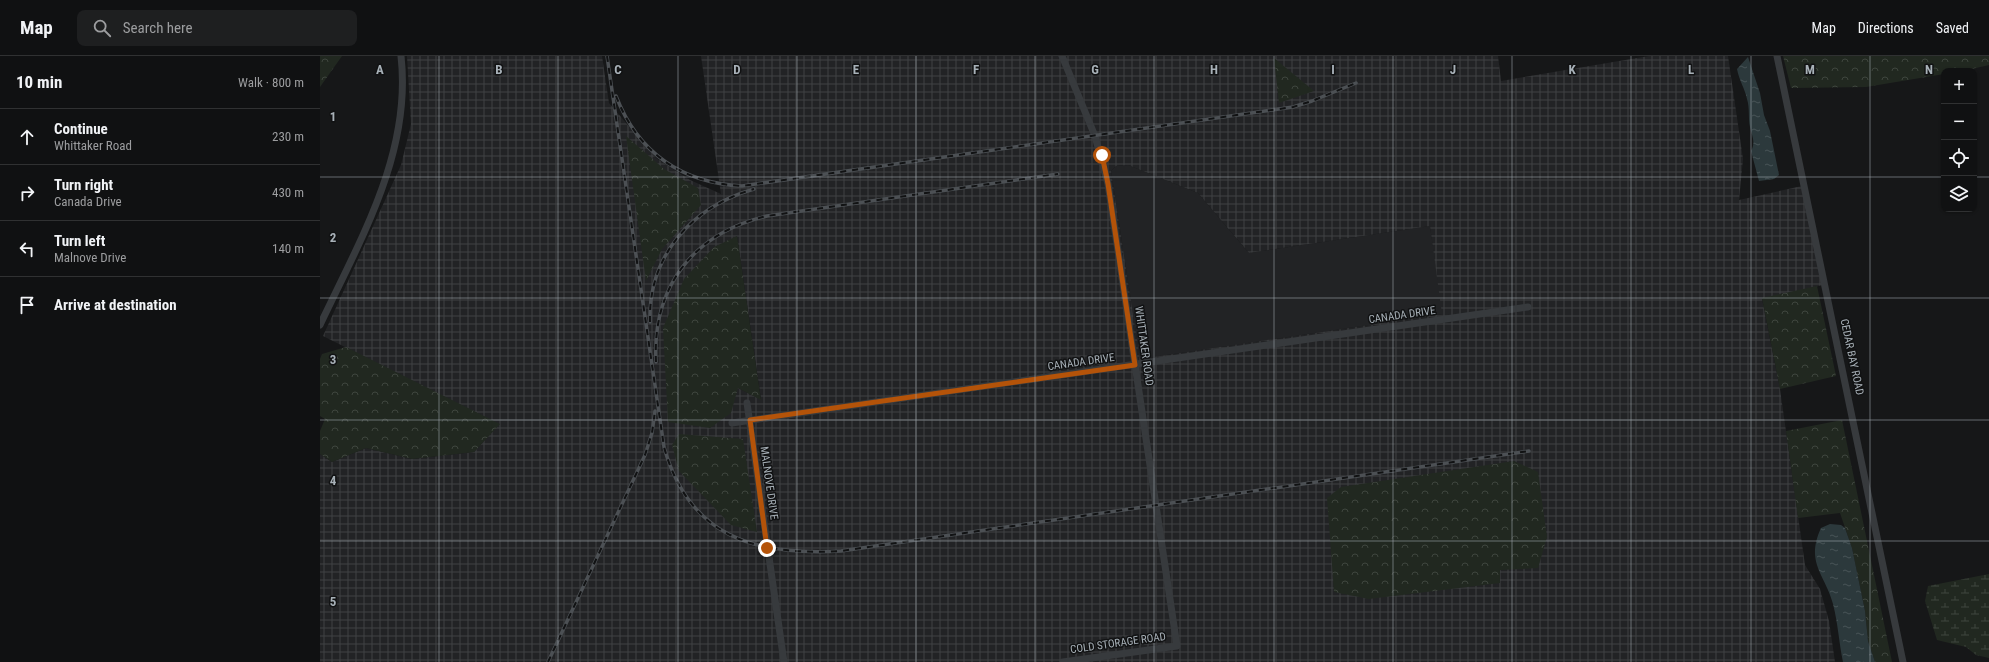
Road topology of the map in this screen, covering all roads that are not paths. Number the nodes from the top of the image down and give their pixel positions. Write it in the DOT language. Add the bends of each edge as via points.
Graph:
graph roads {
  1 [pos="401,56"];
  2 [pos="1062,56"];
  3 [pos="1777,56"];
  4 [pos="1528,307"];
  5 [pos="320,325"];
  6 [pos="1135,365"];
  7 [pos="747,403"];
  8 [pos="750,420"];
  9 [pos="732,423"];
  10 [pos="1177,646"];
  11 [pos="784,662"];
  12 [pos="1063,662"];
  13 [pos="1903,662"];
  1 -- 5 [label="street" via="401,113 395,148 385,182"];
  2 -- 6 [label="street, WHITTAKER ROAD" via="1104,161"];
  3 -- 13 [label="street, CEDAR BAY ROAD"];
  4 -- 6 [label="street, CANADA DRIVE"];
  6 -- 8 [label="street, CANADA DRIVE"];
  6 -- 10 [label="street, WHITTAKER ROAD"];
  7 -- 8 [label="street, MALNOVE DRIVE"];
  8 -- 9 [label="street, CANADA DRIVE"];
  8 -- 11 [label="street, MALNOVE DRIVE"];
  10 -- 12 [label="street, COLD STORAGE ROAD"];
}
